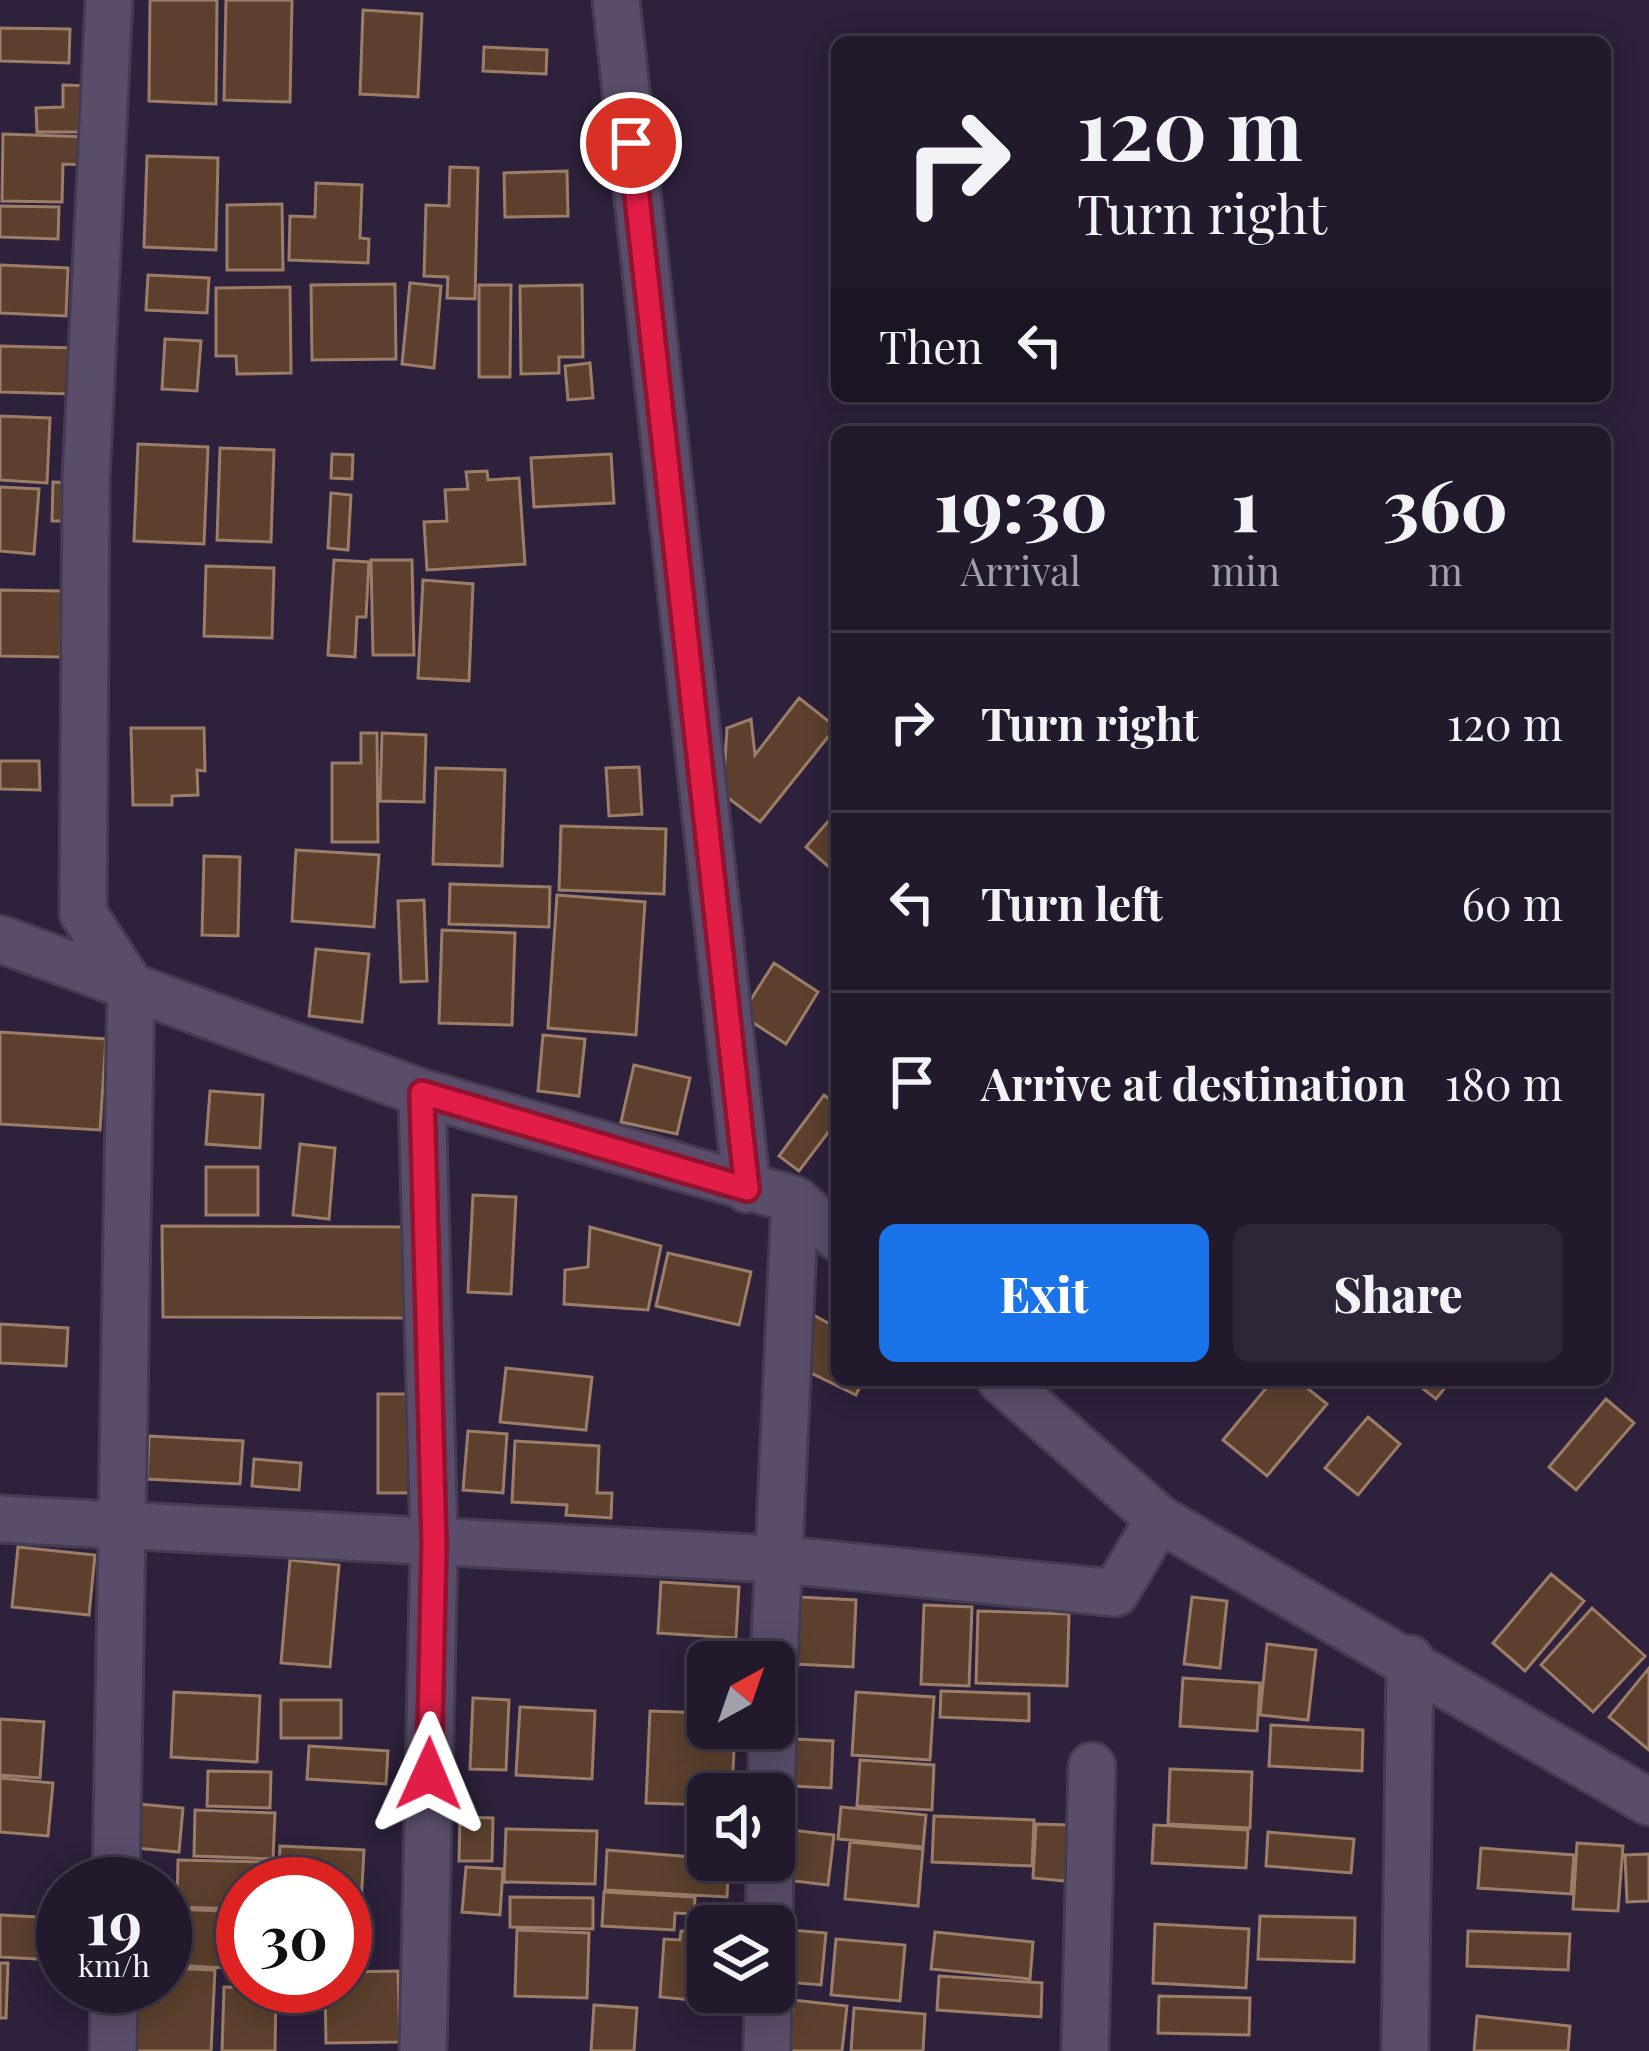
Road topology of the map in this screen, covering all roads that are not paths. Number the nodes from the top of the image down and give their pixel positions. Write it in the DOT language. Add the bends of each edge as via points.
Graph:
graph roads {
  1 [pos="110,0"];
  2 [pos="616,0"];
  3 [pos="0,938"];
  4 [pos="131,987"];
  5 [pos="422,1093"];
  6 [pos="747,1189"];
  7 [pos="795,1200"];
  8 [pos="831,1232"];
  9 [pos="1008,1386"];
  10 [pos="0,1519"];
  11 [pos="1159,1519"];
  12 [pos="123,1522"];
  13 [pos="434,1544"];
  14 [pos="776,1559"];
  15 [pos="774,1641"];
  16 [pos="1410,1659"];
  17 [pos="1092,1766"];
  18 [pos="1649,1802"];
  19 [pos="117,1857"];
  20 [pos="114,2013"];
  21 [pos="768,2013"];
  22 [pos="113,2051"];
  23 [pos="423,2051"];
  24 [pos="767,2051"];
  25 [pos="1085,2051"];
  26 [pos="1405,2051"];
  1 -- 4 [label="street" via="86,479 83,913"];
  2 -- 6 [label="street"];
  3 -- 4 [label="street"];
  4 -- 5 [label="street"];
  4 -- 12 [label="street"];
  5 -- 6 [label="street"];
  5 -- 13 [label="street"];
  6 -- 7 [label="street"];
  7 -- 8 [label="street"];
  7 -- 14 [label="street"];
  9 -- 11 [label="street"];
  10 -- 12 [label="street"];
  11 -- 14 [label="street" via="1115,1593"];
  11 -- 16 [label="street"];
  12 -- 13 [label="street"];
  12 -- 19 [label="street"];
  13 -- 14 [label="street"];
  13 -- 23 [label="street"];
  14 -- 15 [label="street"];
  16 -- 18 [label="street"];
  16 -- 26 [label="street"];
  17 -- 25 [label="street"];
  20 -- 22 [label="street"];
  21 -- 24 [label="street"];
}
